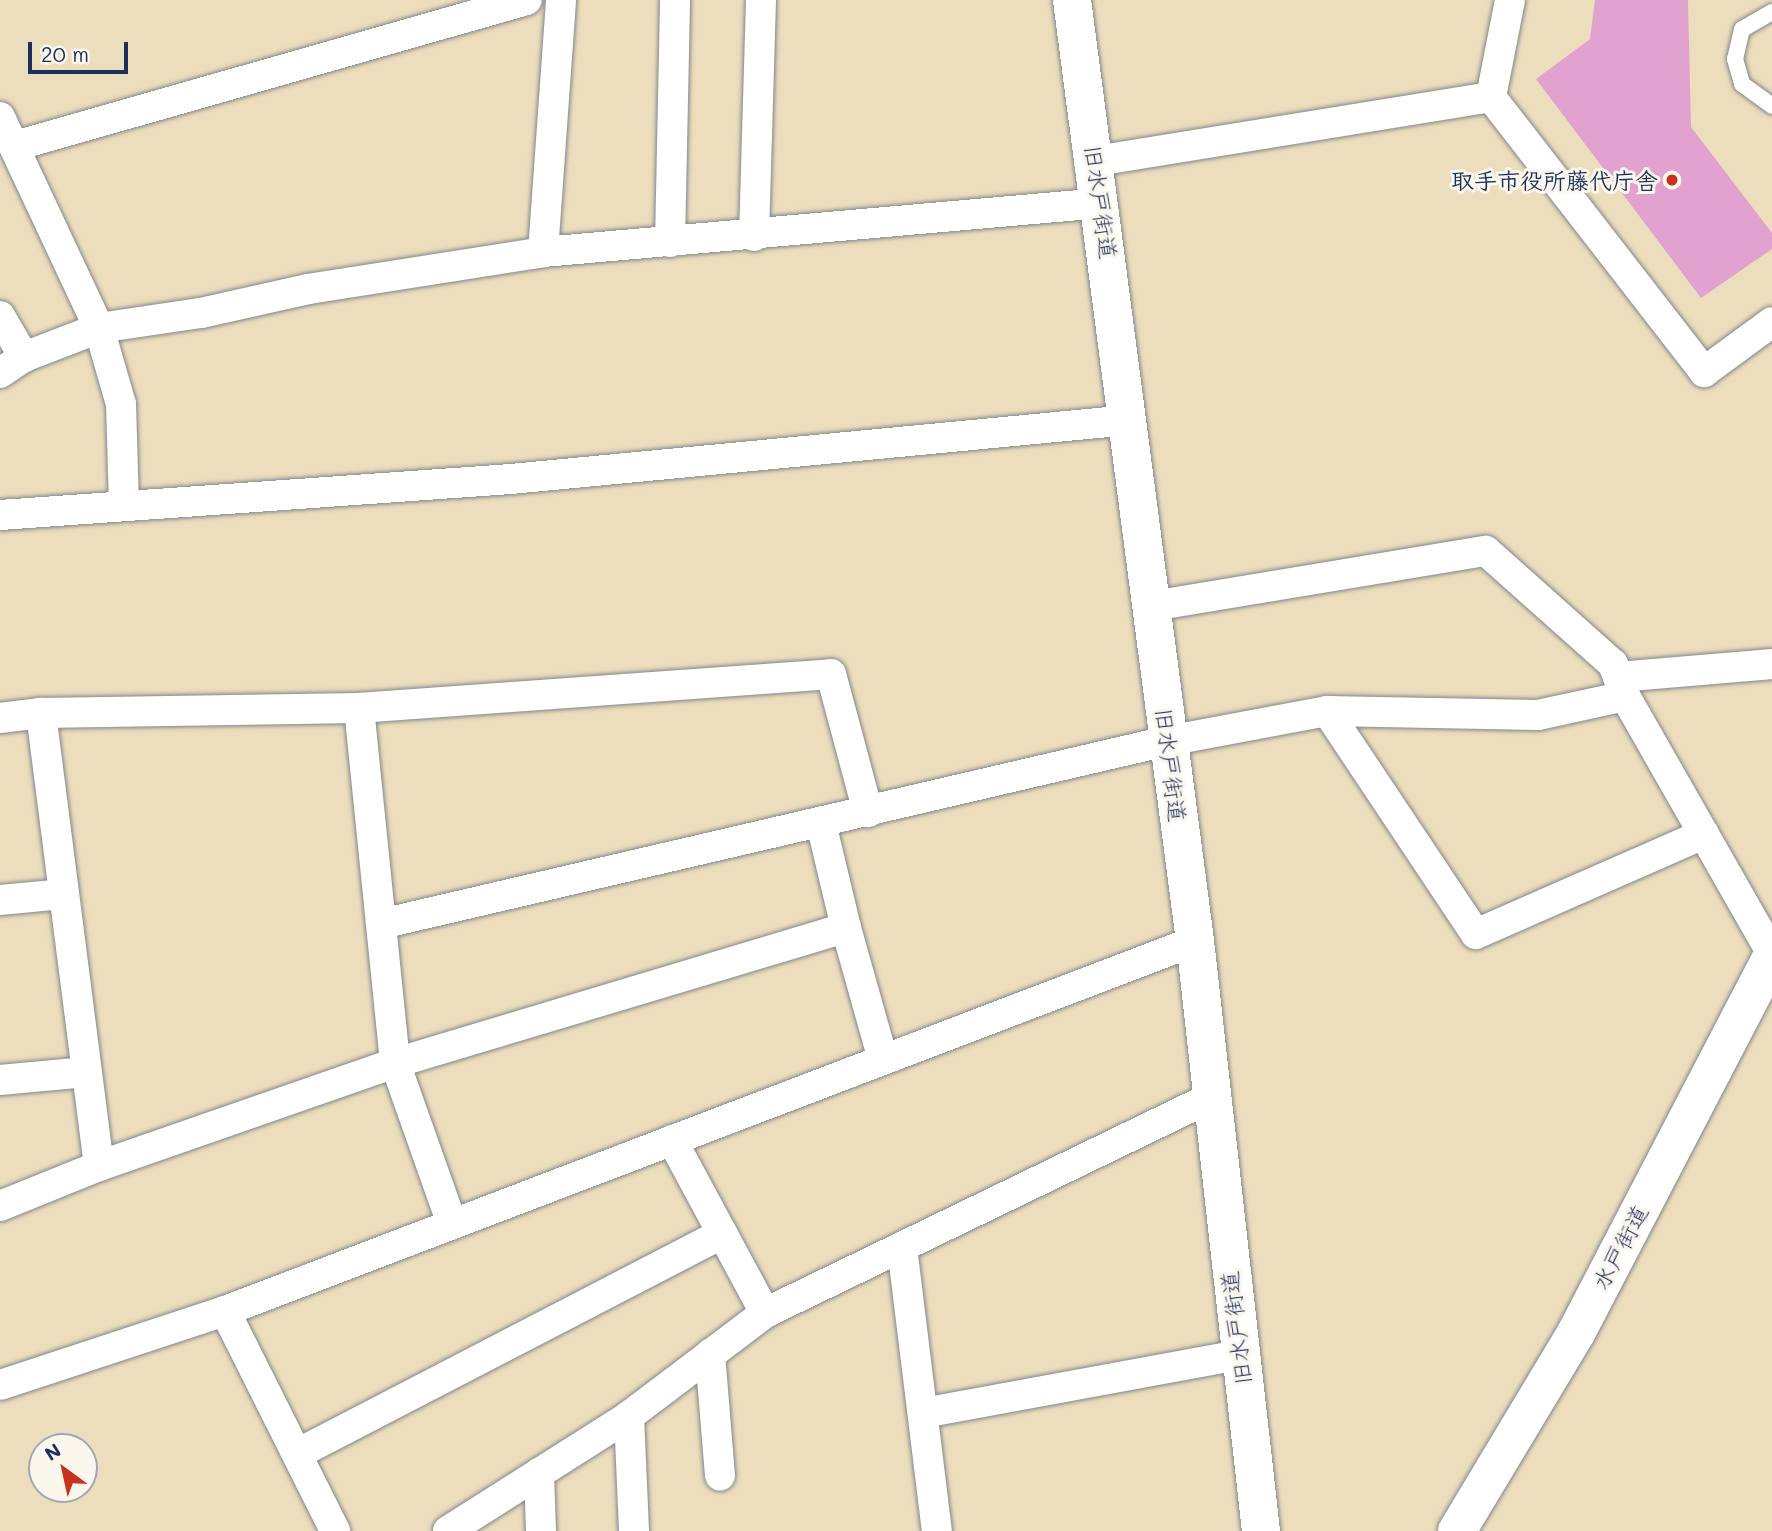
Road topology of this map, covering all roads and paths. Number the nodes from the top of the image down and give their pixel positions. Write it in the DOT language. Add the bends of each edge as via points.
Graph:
graph roads {
  1 [pos="527,0"];
  2 [pos="561,0"];
  3 [pos="675,0"];
  4 [pos="761,0"];
  5 [pos="1072,0"];
  6 [pos="1510,0"];
  7 [pos="1772,12"];
  8 [pos="1491,97"];
  9 [pos="1772,106"];
  10 [pos="0,117"];
  11 [pos="15,146"];
  12 [pos="1096,161"];
  13 [pos="1102,203"];
  14 [pos="754,236"];
  15 [pos="670,242"];
  16 [pos="544,252"];
  17 [pos="0,316"];
  18 [pos="1772,322"];
  19 [pos="99,328"];
  20 [pos="12,365"];
  21 [pos="1129,420"];
  22 [pos="124,506"];
  23 [pos="0,515"];
  24 [pos="1152,606"];
  25 [pos="1772,664"];
  26 [pos="1622,687"];
  27 [pos="359,708"];
  28 [pos="1327,711"];
  29 [pos="41,713"];
  30 [pos="0,718"];
  31 [pos="1167,741"];
  32 [pos="868,812"];
  33 [pos="821,823"];
  34 [pos="1704,834"];
  35 [pos="64,894"];
  36 [pos="0,900"];
  37 [pos="381,924"];
  38 [pos="846,928"];
  39 [pos="1195,941"];
  40 [pos="1772,955"];
  41 [pos="883,1060"];
  42 [pos="395,1063"];
  43 [pos="87,1072"];
  44 [pos="0,1080"];
  45 [pos="1211,1097"];
  46 [pos="672,1140"];
  47 [pos="99,1166"];
  48 [pos="0,1206"];
  49 [pos="452,1221"];
  50 [pos="722,1234"];
  51 [pos="902,1247"];
  52 [pos="225,1311"];
  53 [pos="765,1313"];
  54 [pos="710,1354"];
  55 [pos="1238,1356"];
  56 [pos="0,1385"];
  57 [pos="923,1413"];
  58 [pos="629,1416"];
  59 [pos="297,1454"];
  60 [pos="539,1473"];
  61 [pos="720,1476"];
  62 [pos="335,1531"];
  63 [pos="448,1531"];
  64 [pos="541,1531"];
  65 [pos="634,1531"];
  66 [pos="937,1531"];
  67 [pos="1261,1531"];
  68 [pos="1457,1531"];
  1 -- 11 [label="street"];
  2 -- 16 [label="street"];
  3 -- 15 [label="street"];
  4 -- 14 [label="street"];
  5 -- 12 [label="street, 旧水戸街道"];
  6 -- 8 [label="street"];
  7 -- 9 [label="lane" via="1742,29 1735,59 1742,84"];
  8 -- 12 [label="street"];
  8 -- 18 [label="street" via="1704,372"];
  10 -- 11 [label="street"];
  11 -- 19 [label="street"];
  12 -- 13 [label="street, 旧水戸街道"];
  13 -- 14 [label="street"];
  13 -- 21 [label="street, 旧水戸街道"];
  14 -- 15 [label="street"];
  15 -- 16 [label="street"];
  16 -- 19 [label="street"];
  17 -- 20 [label="street"];
  19 -- 20 [label="street"];
  19 -- 22 [label="street" via="121,404"];
  21 -- 22 [label="street" via="511,479"];
  21 -- 24 [label="street, 旧水戸街道"];
  22 -- 23 [label="street"];
  24 -- 26 [label="street" via="1486,551 1614,664"];
  24 -- 31 [label="street, 旧水戸街道"];
  25 -- 26 [label="street"];
  26 -- 28 [label="street" via="1538,715"];
  26 -- 34 [label="street"];
  27 -- 29 [label="street"];
  27 -- 32 [label="street" via="831,674"];
  27 -- 37 [label="street"];
  28 -- 31 [label="street"];
  28 -- 34 [label="street" via="1476,934"];
  29 -- 30 [label="street"];
  29 -- 35 [label="street"];
  31 -- 32 [label="street"];
  31 -- 39 [label="street, 旧水戸街道"];
  32 -- 33 [label="street"];
  33 -- 37 [label="street"];
  33 -- 38 [label="street"];
  34 -- 40 [label="street"];
  35 -- 36 [label="street"];
  35 -- 43 [label="street"];
  37 -- 42 [label="street"];
  38 -- 41 [label="street"];
  38 -- 42 [label="street"];
  39 -- 41 [label="street"];
  39 -- 45 [label="street, 旧水戸街道"];
  40 -- 68 [label="street, 水戸街道" via="1576,1333"];
  41 -- 46 [label="street"];
  42 -- 47 [label="street"];
  42 -- 49 [label="street"];
  43 -- 44 [label="street"];
  43 -- 47 [label="street"];
  45 -- 51 [label="street"];
  45 -- 55 [label="street, 旧水戸街道"];
  46 -- 49 [label="street"];
  46 -- 50 [label="street"];
  47 -- 48 [label="street"];
  49 -- 52 [label="street"];
  50 -- 53 [label="street"];
  50 -- 59 [label="street"];
  51 -- 53 [label="street"];
  51 -- 57 [label="street"];
  52 -- 56 [label="street"];
  52 -- 59 [label="street"];
  53 -- 54 [label="street"];
  54 -- 58 [label="street"];
  54 -- 61 [label="street"];
  55 -- 57 [label="street"];
  55 -- 67 [label="street, 旧水戸街道"];
  57 -- 66 [label="street"];
  58 -- 60 [label="street"];
  58 -- 65 [label="street"];
  59 -- 62 [label="street"];
  60 -- 63 [label="street"];
  60 -- 64 [label="street"];
}
